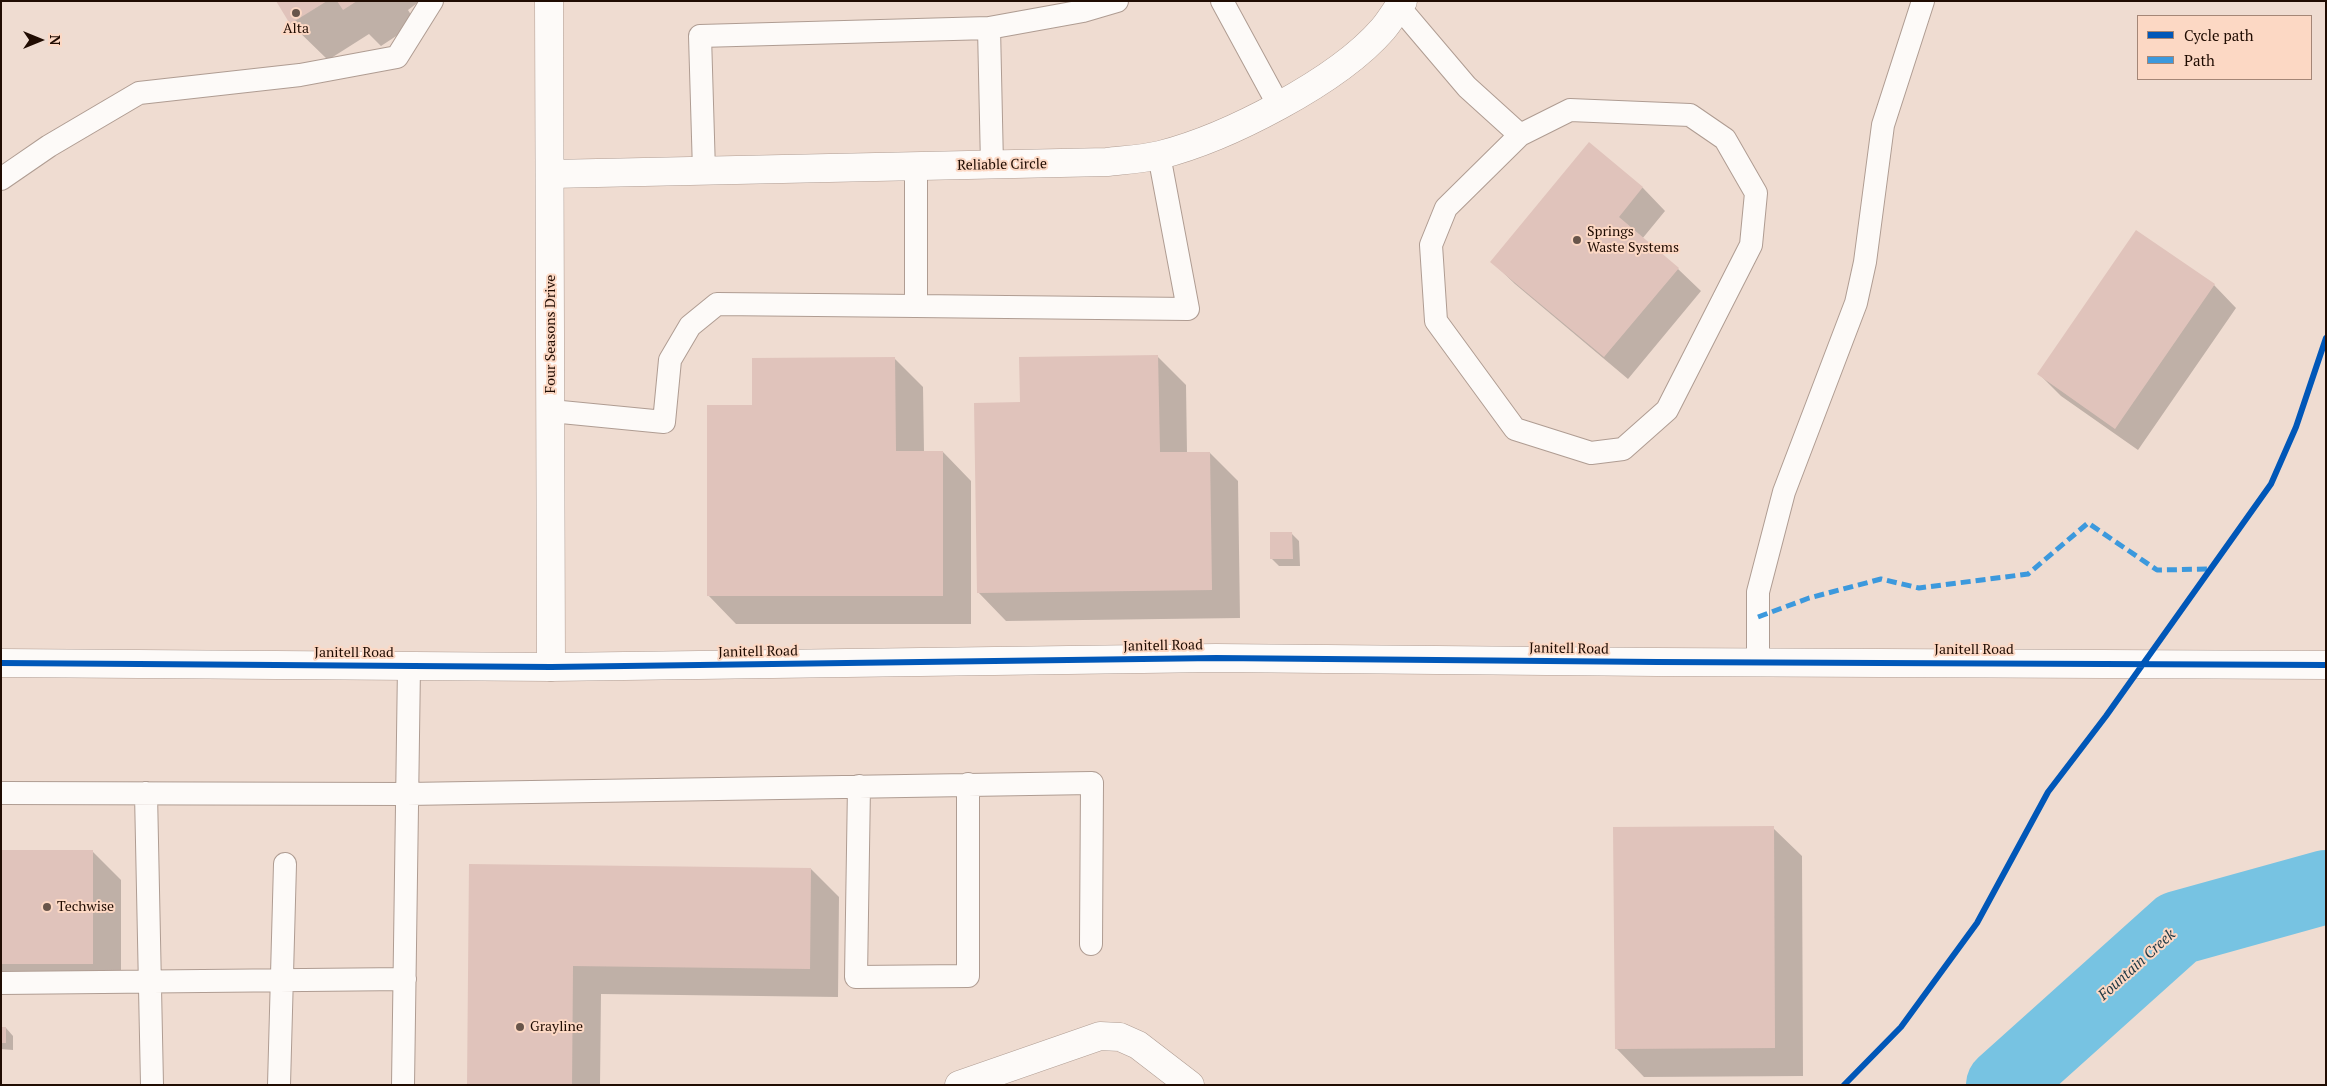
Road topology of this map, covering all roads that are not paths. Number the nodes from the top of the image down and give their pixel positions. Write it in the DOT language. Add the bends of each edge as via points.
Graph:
graph roads {
  1 [pos="432,1"];
  2 [pos="549,1"];
  3 [pos="1117,1"];
  4 [pos="1222,1"];
  5 [pos="1923,1"];
  6 [pos="1401,4"];
  7 [pos="989,28"];
  8 [pos="1278,106"];
  9 [pos="1520,135"];
  10 [pos="1159,155"];
  11 [pos="992,165"];
  12 [pos="916,167"];
  13 [pos="704,171"];
  14 [pos="551,174"];
  15 [pos="1,178"];
  16 [pos="916,306"];
  17 [pos="551,411"];
  18 [pos="1758,662"];
  19 [pos="1,663"];
  20 [pos="2326,664"];
  21 [pos="409,666"];
  22 [pos="552,667"];
  23 [pos="968,784"];
  24 [pos="859,786"];
  25 [pos="1,793"];
  26 [pos="146,793"];
  27 [pos="407,794"];
  28 [pos="285,864"];
  29 [pos="1091,944"];
  30 [pos="282,979"];
  31 [pos="405,979"];
  32 [pos="151,982"];
  33 [pos="1,983"];
  34 [pos="152,1085"];
  35 [pos="279,1085"];
  36 [pos="403,1085"];
  37 [pos="959,1085"];
  38 [pos="1190,1085"];
  1 -- 15 [label="lane" via="397,57 300,75 140,93"];
  2 -- 14 [label="street, Four Seasons Drive"];
  3 -- 7 [label="lane" via="1083,11"];
  4 -- 8 [label="lane"];
  5 -- 18 [label="lane" via="1883,125 1865,262 1856,303 1784,492 1758,592"];
  6 -- 8 [label="street, Reliable Circle" via="1382,30 1336,71"];
  6 -- 9 [label="lane" via="1467,87"];
  7 -- 11 [label="lane"];
  7 -- 13 [label="lane" via="700,36"];
  8 -- 10 [label="street, Reliable Circle" via="1214,137"];
  9 -- 9 [label="lane" via="1446,208 1431,245 1436,321 1515,429 1592,453 1623,449 1667,410 1751,245 1756,193 1725,139 1690,115 1570,110"];
  10 -- 11 [label="street, Reliable Circle" via="1107,162"];
  10 -- 16 [label="lane" via="1188,309"];
  11 -- 12 [label="street, Reliable Circle"];
  12 -- 13 [label="street, Reliable Circle"];
  12 -- 16 [label="lane"];
  13 -- 14 [label="street, Reliable Circle"];
  14 -- 17 [label="street, Four Seasons Drive"];
  16 -- 17 [label="lane" via="717,304 690,326 670,360 664,422"];
  17 -- 22 [label="street, Four Seasons Drive"];
  18 -- 20 [label="street, Janitell Road"];
  18 -- 22 [label="street, Janitell Road" via="1216,658"];
  19 -- 21 [label="street, Janitell Road"];
  21 -- 22 [label="street, Janitell Road"];
  21 -- 27 [label="lane"];
  23 -- 24 [label="lane"];
  23 -- 24 [label="lane" via="968,976 856,977"];
  23 -- 29 [label="lane" via="1092,782"];
  24 -- 27 [label="lane"];
  25 -- 26 [label="lane"];
  26 -- 27 [label="lane"];
  26 -- 32 [label="lane"];
  27 -- 31 [label="lane"];
  28 -- 30 [label="lane"];
  30 -- 31 [label="lane"];
  30 -- 32 [label="lane"];
  30 -- 35 [label="lane"];
  31 -- 36 [label="lane"];
  32 -- 33 [label="lane"];
  32 -- 34 [label="lane"];
  37 -- 38 [label="street" via="1100,1036 1120,1036 1138,1044"];
}
